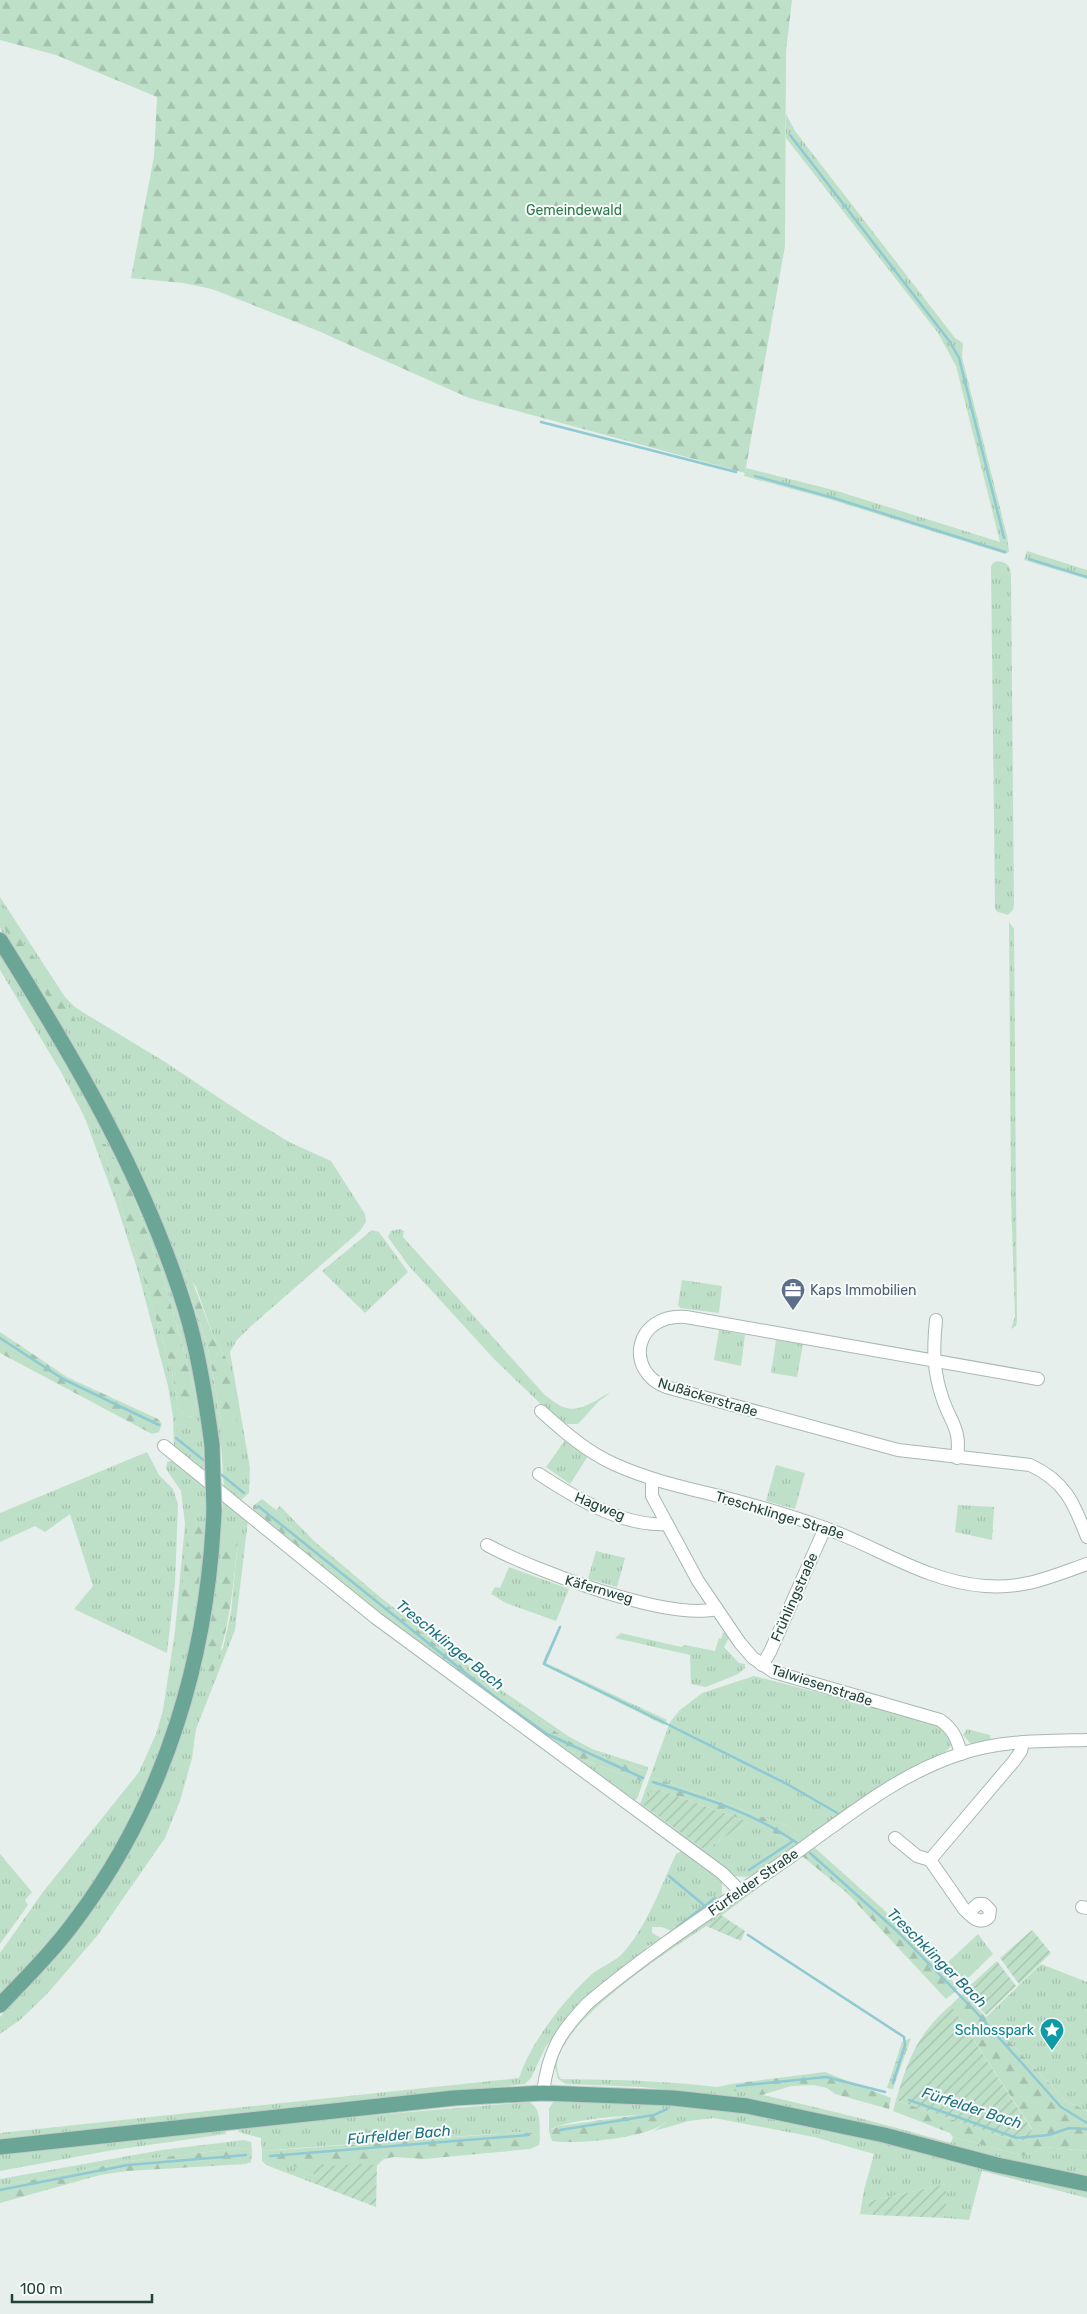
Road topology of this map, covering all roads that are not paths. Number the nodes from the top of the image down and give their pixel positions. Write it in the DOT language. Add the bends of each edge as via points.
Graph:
graph roads {
  1 [pos="0,940"];
  2 [pos="936,1320"];
  3 [pos="933,1361"];
  4 [pos="1038,1378"];
  5 [pos="541,1411"];
  6 [pos="164,1446"];
  7 [pos="957,1458"];
  8 [pos="539,1474"];
  9 [pos="652,1479"];
  10 [pos="667,1524"];
  11 [pos="825,1528"];
  12 [pos="1087,1537"];
  13 [pos="486,1545"];
  14 [pos="1087,1564"];
  15 [pos="717,1609"];
  16 [pos="762,1665"];
  17 [pos="1087,1740"];
  18 [pos="1023,1742"];
  19 [pos="961,1754"];
  20 [pos="894,1838"];
  21 [pos="930,1860"];
  22 [pos="740,1891"];
  23 [pos="968,1913"];
  24 [pos="0,2005"];
  25 [pos="543,2093"];
  26 [pos="0,2147"];
  27 [pos="1087,2184"];
  1 -- 24 [label="main road, bridge" via="102,1108 165,1247 198,1359 212,1444 214,1510 210,1576 198,1650 162,1768 127,1841 101,1885 49,1953"];
  2 -- 3 [label="street"];
  3 -- 4 [label="street, Nußäckerstraße"];
  3 -- 7 [label="street" via="943,1401 959,1435"];
  3 -- 7 [label="street, Nußäckerstraße" via="674,1316 653,1324 642,1344 644,1371 654,1383 898,1450"];
  5 -- 9 [label="street, Treschklinger Straße" via="584,1446 613,1464"];
  6 -- 22 [label="street" via="376,1618 722,1873"];
  7 -- 12 [label="street, Nußäckerstraße" via="1013,1461 1045,1472 1067,1492"];
  8 -- 10 [label="street, Hagweg" via="596,1507 651,1524"];
  9 -- 10 [label="street, Talwiesenstraße" via="652,1496"];
  9 -- 11 [label="street, Treschklinger Straße"];
  10 -- 15 [label="street, Talwiesenstraße"];
  11 -- 14 [label="street, Treschklinger Straße" via="922,1571 961,1583 1008,1587 1030,1585"];
  11 -- 16 [label="street, Frühlingstraße"];
  13 -- 15 [label="street, Käfernweg" via="556,1576 606,1591 686,1610"];
  15 -- 16 [label="street, Talwiesenstraße" via="740,1643"];
  16 -- 19 [label="street, Talwiesenstraße" via="774,1672 940,1720 955,1735"];
  17 -- 18 [label="street, Fürfelder Straße"];
  18 -- 19 [label="street, Fürfelder Straße"];
  18 -- 21 [label="street" via="1014,1761"];
  19 -- 22 [label="street, Fürfelder Straße" via="914,1772 885,1788"];
  20 -- 21 [label="street" via="917,1856"];
  21 -- 23 [label="street"];
  22 -- 25 [label="street, Fürfelder Straße" via="588,2003 552,2051 546,2067"];
  25 -- 26 [label="main road" via="454,2098"];
  25 -- 27 [label="main road" via="673,2098 747,2106"];
}
